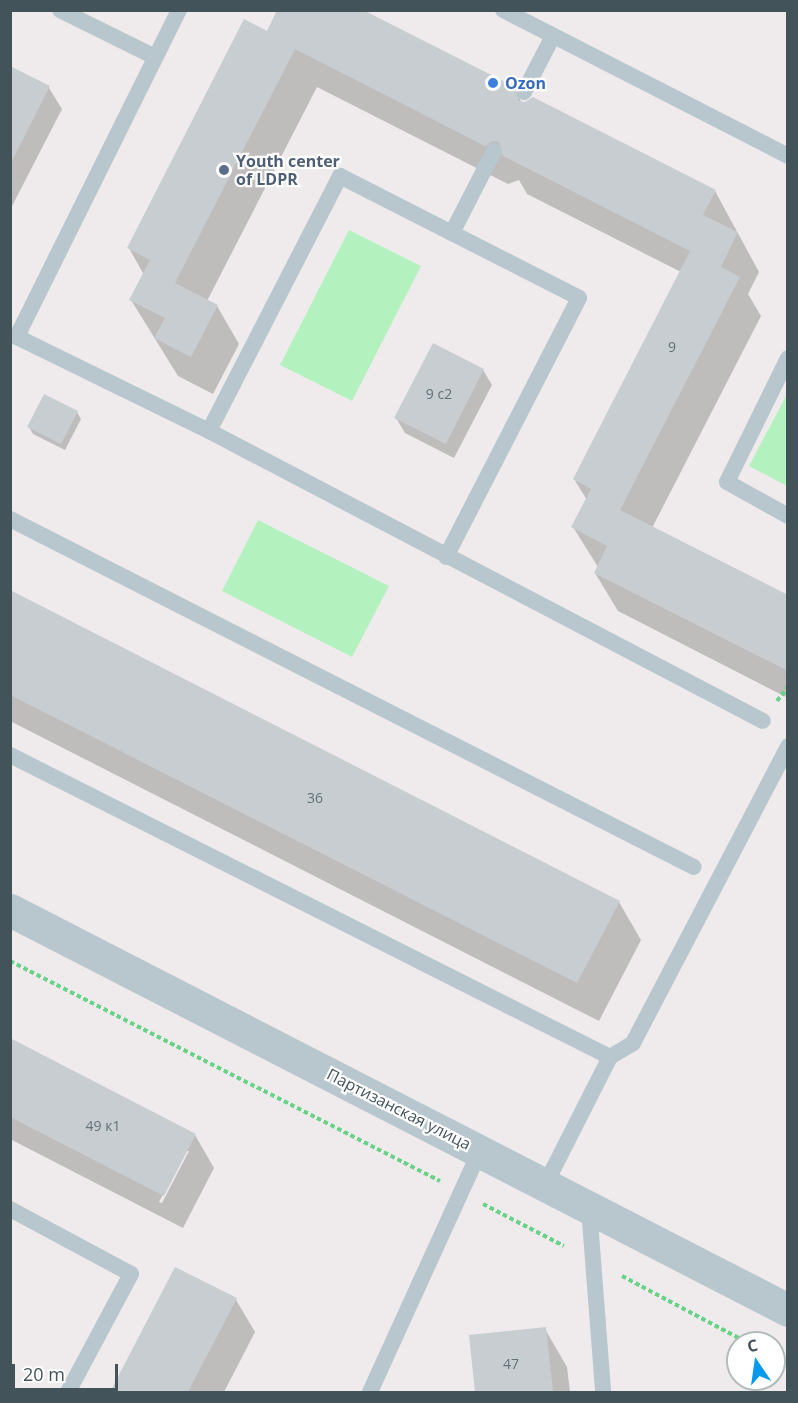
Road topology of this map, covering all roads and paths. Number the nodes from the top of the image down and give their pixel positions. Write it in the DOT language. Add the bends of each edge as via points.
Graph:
graph roads {
  1 [pos="60,10"];
  2 [pos="179,10"];
  3 [pos="503,10"];
  4 [pos="553,36"];
  5 [pos="155,57"];
  6 [pos="524,92"];
  7 [pos="494,151"];
  8 [pos="788,156"];
  9 [pos="452,233"];
  10 [pos="788,358"];
  11 [pos="209,431"];
  12 [pos="788,516"];
  13 [pos="10,519"];
  14 [pos="446,557"];
  15 [pos="763,721"];
  16 [pos="788,746"];
  17 [pos="10,755"];
  18 [pos="694,867"];
  19 [pos="10,910"];
  20 [pos="10,961"];
  21 [pos="610,1057"];
  22 [pos="480,1150"];
  23 [pos="545,1185"];
  24 [pos="461,1192"];
  25 [pos="589,1208"];
  26 [pos="10,1209"];
  27 [pos="593,1261"];
  28 [pos="788,1310"];
  29 [pos="726,1331"];
  30 [pos="68,1392"];
  31 [pos="369,1392"];
  32 [pos="603,1392"];
  1 -- 5 [label="lane"];
  2 -- 5 [label="lane"];
  3 -- 4 [label="lane"];
  4 -- 6 [label="lane"];
  4 -- 8 [label="lane"];
  5 -- 11 [label="lane" via="17,337"];
  7 -- 9 [label="lane"];
  9 -- 11 [label="lane" via="340,176"];
  9 -- 14 [label="lane" via="579,298"];
  10 -- 12 [label="lane" via="727,482"];
  11 -- 14 [label="lane"];
  13 -- 18 [label="lane"];
  14 -- 15 [label="lane"];
  16 -- 21 [label="lane" via="633,1043"];
  17 -- 21 [label="lane"];
  19 -- 22 [label="street, Партизанская улица"];
  20 -- 24 [label="path"];
  21 -- 23 [label="lane"];
  22 -- 23 [label="street, Партизанская улица"];
  22 -- 24 [label="lane"];
  23 -- 25 [label="street, Партизанская улица"];
  24 -- 27 [label="path"];
  24 -- 31 [label="lane"];
  25 -- 27 [label="lane"];
  25 -- 28 [label="street, Партизанская улица"];
  26 -- 30 [label="lane" via="131,1274"];
  27 -- 29 [label="path"];
  27 -- 32 [label="lane"];
}
